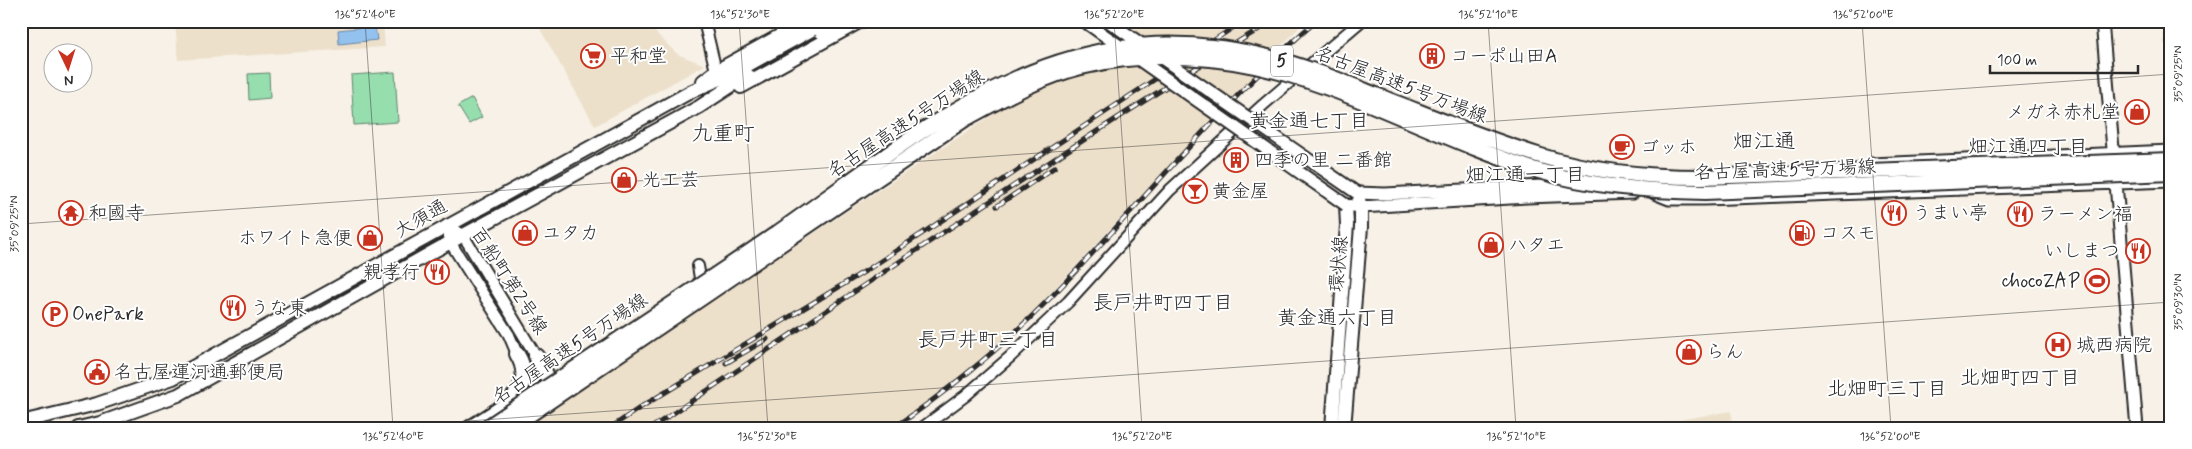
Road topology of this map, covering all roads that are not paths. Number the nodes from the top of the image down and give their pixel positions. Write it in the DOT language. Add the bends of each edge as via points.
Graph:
graph roads {
  1 [pos="704,21"];
  2 [pos="806,21"];
  3 [pos="828,21"];
  4 [pos="841,21"];
  5 [pos="861,21"];
  6 [pos="1084,21"];
  7 [pos="1108,21"];
  8 [pos="1361,21"];
  9 [pos="2102,21"];
  10 [pos="716,71"];
  11 [pos="734,78"];
  12 [pos="692,91"];
  13 [pos="699,107"];
  14 [pos="2171,151"];
  15 [pos="2114,154"];
  16 [pos="2171,160"];
  17 [pos="2171,173"];
  18 [pos="2171,181"];
  19 [pos="2116,183"];
  20 [pos="1526,192"];
  21 [pos="1357,193"];
  22 [pos="1346,205"];
  23 [pos="1361,206"];
  24 [pos="447,225"];
  25 [pos="463,235"];
  26 [pos="450,242"];
  27 [pos="698,266"];
  28 [pos="517,354"];
  29 [pos="536,356"];
  30 [pos="1343,363"];
  31 [pos="559,382"];
  32 [pos="21,422"];
  33 [pos="78,428"];
  34 [pos="471,428"];
  35 [pos="486,428"];
  36 [pos="510,428"];
  37 [pos="515,428"];
  38 [pos="922,428"];
  39 [pos="1332,428"];
  40 [pos="1344,428"];
  41 [pos="2137,428"];
  1 -- 10 [label="street"];
  2 -- 10 [label="main road"];
  3 -- 11 [label="main road, 大須通"];
  4 -- 11 [label="main road, 大須通"];
  5 -- 13 [label="main road" via="752,82"];
  6 -- 22 [label="main road, bridge"];
  7 -- 21 [label="main road, bridge"];
  8 -- 38 [label="street" via="1262,105 1170,190 1068,302 1010,357"];
  9 -- 15 [label="main road"];
  10 -- 12 [label="main road"];
  11 -- 12 [label="main road, 大須通"];
  11 -- 13 [label="main road, 大須通"];
  12 -- 24 [label="main road, 大須通"];
  13 -- 25 [label="main road, 大須通"];
  14 -- 15 [label="main road"];
  15 -- 19 [label="main road"];
  15 -- 20 [label="main road" via="1700,170 1664,173 1652,180"];
  16 -- 35 [label="highway, 名古屋高速5号万場線 / 5, bridge" via="1660,177 1545,158 1338,80 1238,50 1178,45 1103,49 1076,55 1014,78 955,110"];
  17 -- 36 [label="highway, 名古屋高速5号万場線 / 5, bridge" via="1704,192 1620,187 1580,181 1512,162 1332,90 1263,68 1172,57 1112,60 1048,78 964,119"];
  18 -- 19 [label="main road"];
  19 -- 20 [label="main road" via="1705,199 1669,199 1653,192"];
  19 -- 41 [label="main road"];
  20 -- 21 [label="main road"];
  20 -- 23 [label="main road"];
  21 -- 23 [label="main road, 環状線"];
  22 -- 23 [label="main road"];
  22 -- 30 [label="main road, 環状線"];
  23 -- 30 [label="main road, 環状線"];
  24 -- 25 [label="street, 百船町第2号線"];
  24 -- 26 [label="street, 百船町第2号線"];
  24 -- 32 [label="main road, 大須通" via="173,378 97,404"];
  25 -- 26 [label="main road, 大須通"];
  25 -- 29 [label="street, 百船町第2号線"];
  26 -- 28 [label="street, 百船町第2号線"];
  26 -- 33 [label="main road, 大須通" via="178,395"];
  27 -- 31 [label="street, bridge" via="698,289"];
  28 -- 34 [label="highway" via="525,372 515,397"];
  29 -- 37 [label="highway" via="546,372 548,392 541,408"];
  30 -- 39 [label="main road, 環状線"];
  30 -- 40 [label="main road, 環状線"];
}
